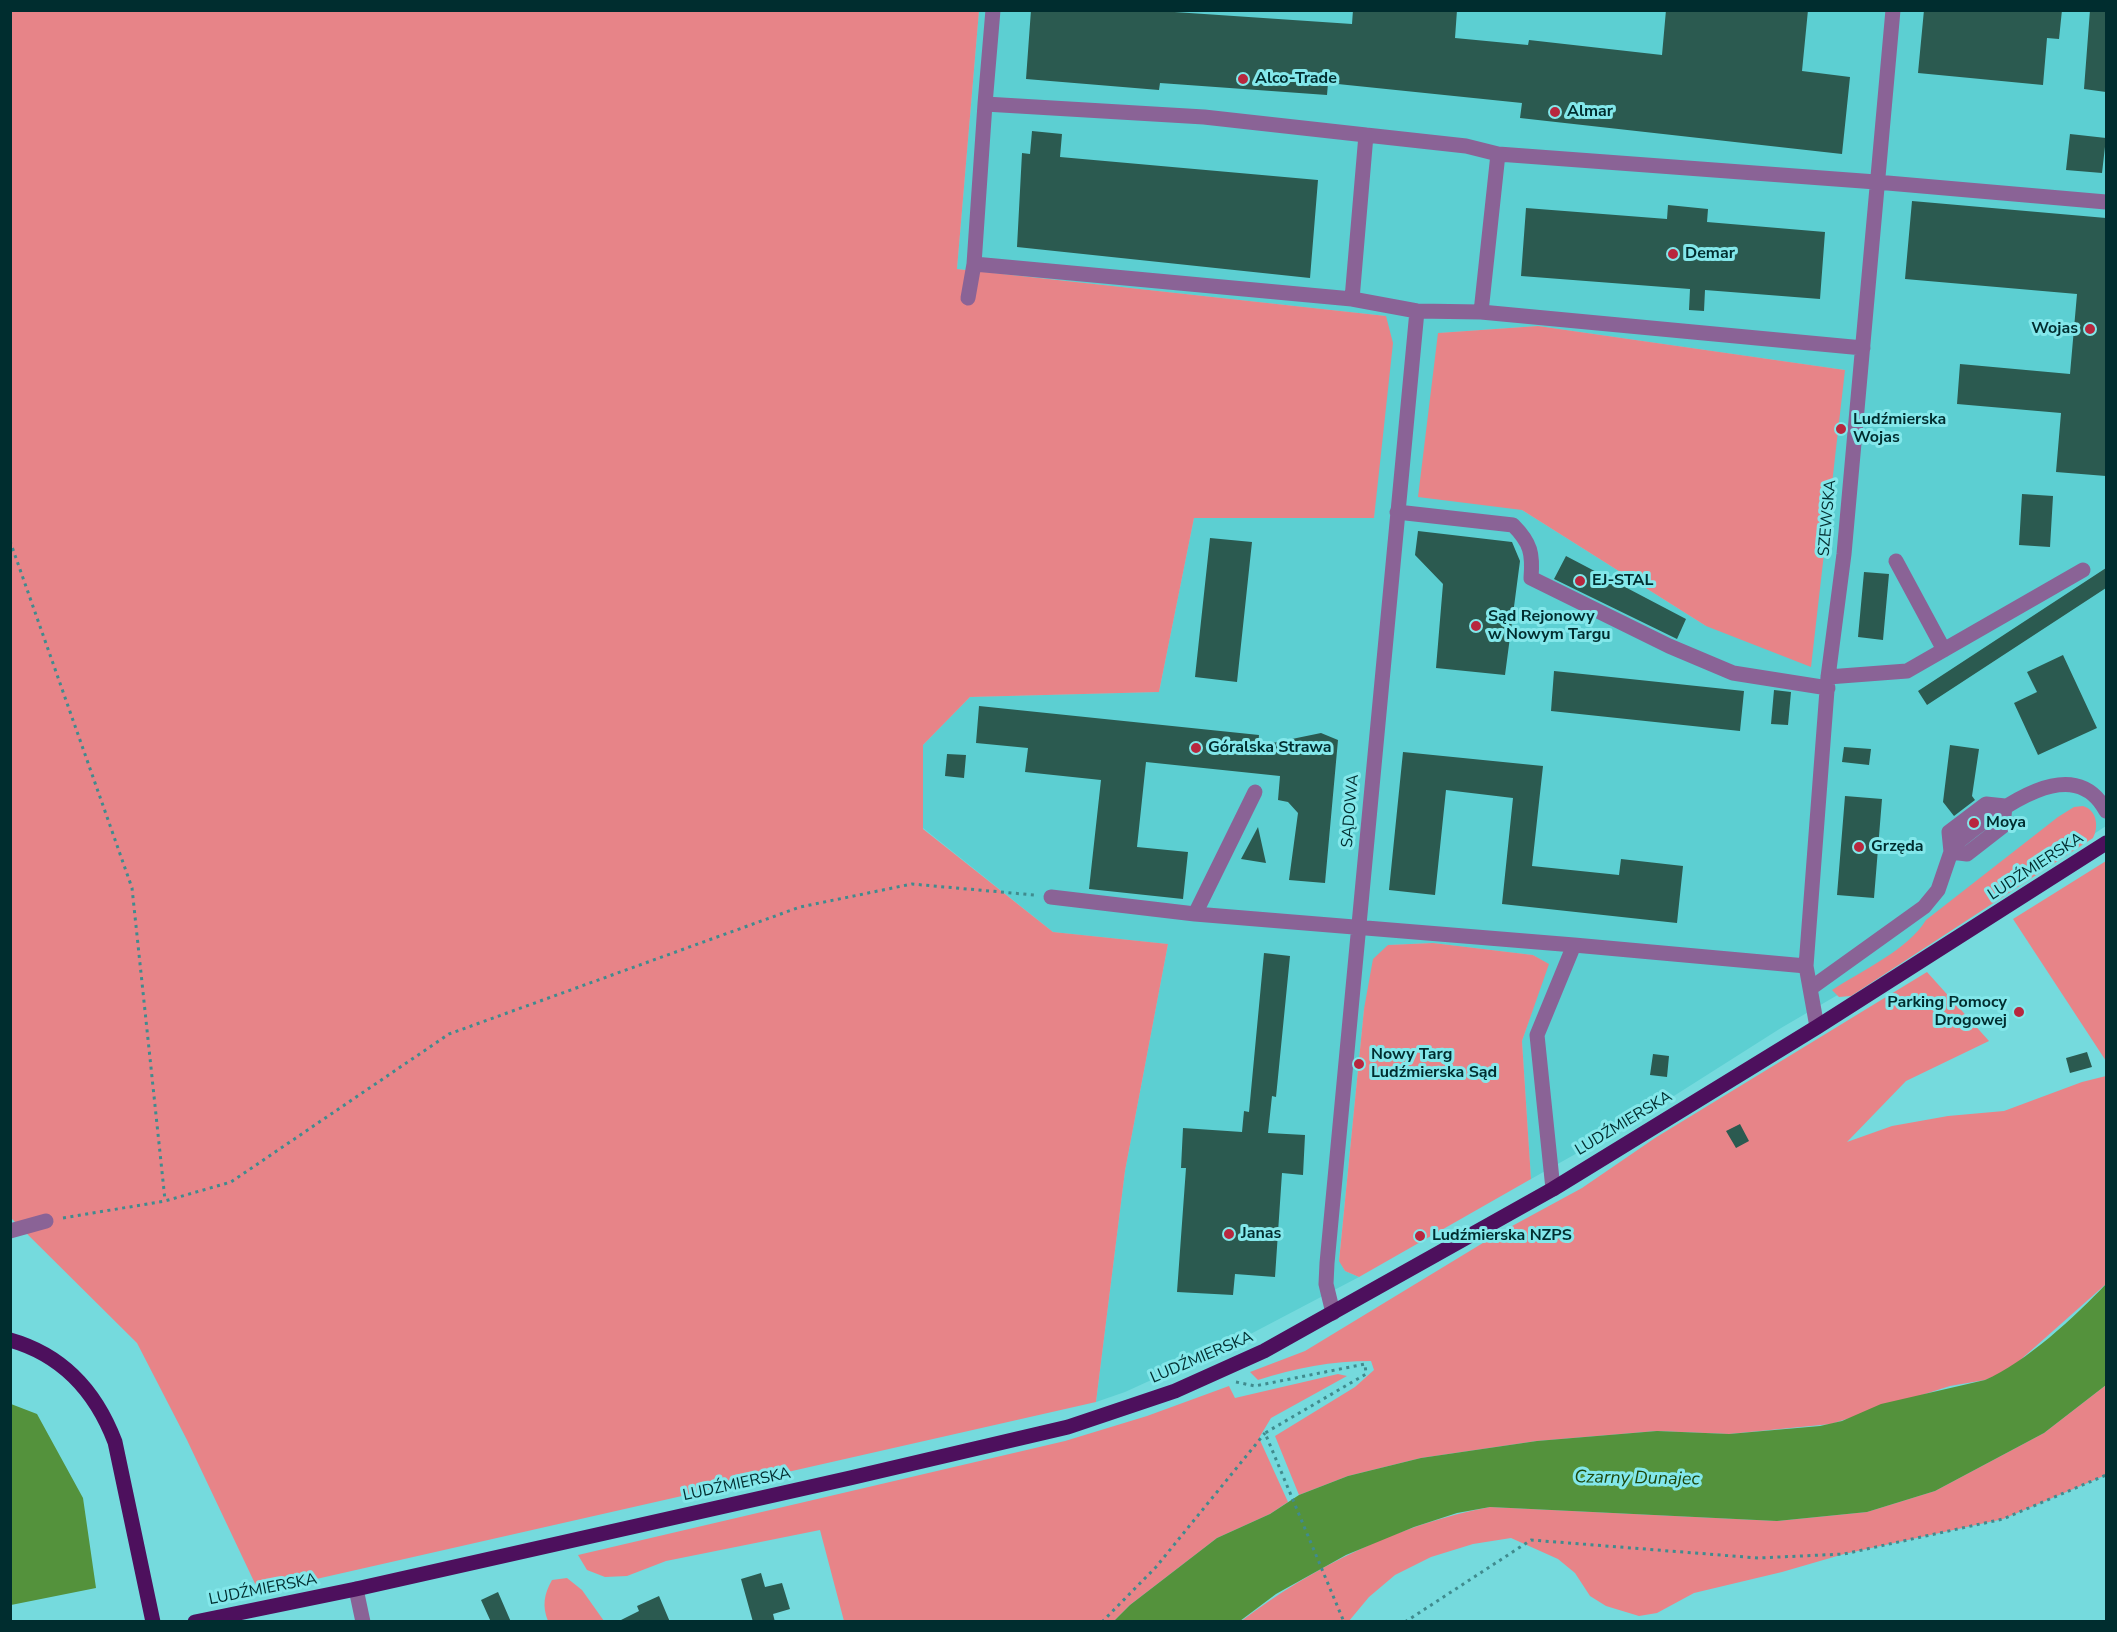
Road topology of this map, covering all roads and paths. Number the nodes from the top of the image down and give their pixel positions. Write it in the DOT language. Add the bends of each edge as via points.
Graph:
graph roads {
  1 [pos="993,10"];
  2 [pos="1893,10"];
  3 [pos="986,104"];
  4 [pos="1366,135"];
  5 [pos="1498,154"];
  6 [pos="1876,182"];
  7 [pos="2106,202"];
  8 [pos="974,264"];
  9 [pos="968,298"];
  10 [pos="1352,299"];
  11 [pos="1417,310"];
  12 [pos="1481,312"];
  13 [pos="1863,348"];
  14 [pos="1397,512"];
  15 [pos="10,541"];
  16 [pos="1896,561"];
  17 [pos="2083,570"];
  18 [pos="1944,650"];
  19 [pos="1828,682"];
  20 [pos="1255,792"];
  21 [pos="2005,806"];
  22 [pos="2106,811"];
  23 [pos="2106,843"];
  24 [pos="1952,852"];
  25 [pos="1051,897"];
  26 [pos="1195,914"];
  27 [pos="1358,927"];
  28 [pos="1574,945"];
  29 [pos="1806,966"];
  30 [pos="1811,988"];
  31 [pos="1817,1027"];
  32 [pos="1553,1189"];
  33 [pos="165,1201"];
  34 [pos="46,1221"];
  35 [pos="10,1231"];
  36 [pos="1333,1313"];
  37 [pos="10,1340"];
  38 [pos="1233,1366"];
  39 [pos="1265,1433"];
  40 [pos="2106,1475"];
  41 [pos="356,1589"];
  42 [pos="205,1621"];
  43 [pos="153,1622"];
  44 [pos="363,1622"];
  45 [pos="1102,1622"];
  46 [pos="1344,1622"];
  47 [pos="1405,1622"];
  1 -- 3 [label="street"];
  2 -- 6 [label="street, SZEWSKA"];
  3 -- 4 [label="street" via="1204,117"];
  3 -- 8 [label="street"];
  4 -- 5 [label="street" via="1466,146"];
  4 -- 10 [label="street"];
  5 -- 6 [label="street"];
  5 -- 12 [label="street"];
  6 -- 7 [label="street"];
  6 -- 13 [label="street, SZEWSKA"];
  8 -- 9 [label="street"];
  8 -- 10 [label="street"];
  10 -- 11 [label="street"];
  11 -- 12 [label="street"];
  11 -- 14 [label="street, SĄDOWA"];
  12 -- 13 [label="street"];
  13 -- 19 [label="street, SZEWSKA"];
  14 -- 19 [label="street" via="1513,525 1533,555 1530,578 1669,646 1733,672"];
  14 -- 27 [label="street, SĄDOWA"];
  15 -- 33 [label="path" via="132,888"];
  16 -- 18 [label="street"];
  17 -- 18 [label="street"];
  18 -- 19 [label="street" via="1908,672"];
  19 -- 29 [label="street, SZEWSKA"];
  20 -- 26 [label="street"];
  21 -- 22 [label="street" via="2055,784 2075,785 2101,800"];
  21 -- 24 [label="street" via="2003,826 1967,854"];
  21 -- 24 [label="street" via="1986,804 1949,832"];
  23 -- 31 [label="main road, LUDŹMIERSKA"];
  24 -- 30 [label="street" via="1938,890 1924,907"];
  25 -- 26 [label="street"];
  25 -- 33 [label="path" via="912,884 800,907 449,1034 231,1182"];
  26 -- 27 [label="street"];
  27 -- 28 [label="street"];
  27 -- 36 [label="street, SĄDOWA" via="1327,1263 1326,1284"];
  28 -- 29 [label="street"];
  28 -- 32 [label="street" via="1537,1035"];
  29 -- 30 [label="street, SZEWSKA"];
  30 -- 31 [label="street, SZEWSKA"];
  31 -- 32 [label="main road, LUDŹMIERSKA"];
  32 -- 36 [label="main road, LUDŹMIERSKA"];
  33 -- 34 [label="path"];
  34 -- 35 [label="street"];
  36 -- 38 [label="main road, LUDŹMIERSKA"];
  37 -- 43 [label="main road" via="58,1361 93,1396 106,1417"];
  38 -- 39 [label="path" via="1236,1383 1255,1386 1365,1364 1366,1374"];
  38 -- 41 [label="main road, LUDŹMIERSKA" via="1116,1413 1056,1430"];
  39 -- 45 [label="path" via="1156,1566"];
  39 -- 46 [label="path"];
  40 -- 47 [label="path" via="2003,1520 1844,1554 1758,1558 1531,1540"];
  41 -- 42 [label="main road, LUDŹMIERSKA"];
  41 -- 44 [label="street"];
}
